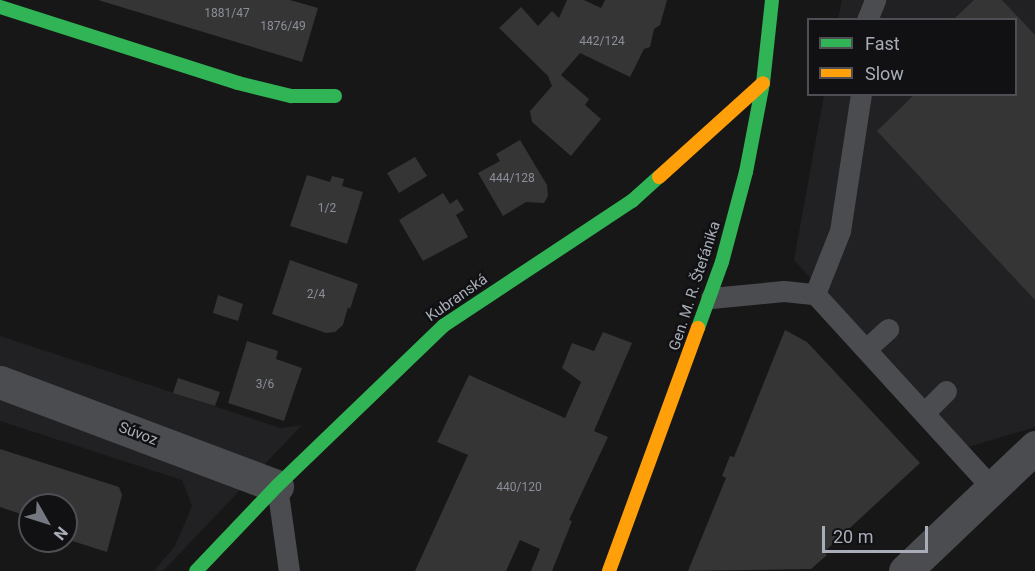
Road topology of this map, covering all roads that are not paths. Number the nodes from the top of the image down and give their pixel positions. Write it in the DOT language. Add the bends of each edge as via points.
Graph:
graph roads {
  1 [pos="772,0"];
  2 [pos="875,0"];
  3 [pos="0,7"];
  4 [pos="868,18"];
  5 [pos="763,83"];
  6 [pos="335,96"];
  7 [pos="861,96"];
  8 [pos="836,274"];
  9 [pos="815,294"];
  10 [pos="711,298"];
  11 [pos="888,328"];
  12 [pos="866,349"];
  13 [pos="0,382"];
  14 [pos="946,391"];
  15 [pos="924,413"];
  16 [pos="1035,447"];
  17 [pos="277,486"];
  18 [pos="992,488"];
  19 [pos="910,568"];
  20 [pos="196,571"];
  21 [pos="289,571"];
  22 [pos="609,571"];
  1 -- 5 [label="street, Gen. M. R. Štefánika"];
  2 -- 4 [label="lane"];
  3 -- 6 [label="street" via="238,83 291,96"];
  5 -- 10 [label="street, Gen. M. R. Štefánika" via="746,172"];
  5 -- 17 [label="street, Kubranská" via="633,201 443,326"];
  7 -- 9 [label="lane" via="840,231"];
  8 -- 9 [label="lane"];
  9 -- 10 [label="lane" via="784,291"];
  9 -- 12 [label="lane"];
  10 -- 22 [label="street, Gen. M. R. Štefánika"];
  11 -- 12 [label="lane"];
  12 -- 15 [label="lane"];
  13 -- 17 [label="street, Súvoz"];
  14 -- 15 [label="lane"];
  15 -- 18 [label="lane"];
  16 -- 18 [label="street"];
  17 -- 20 [label="street, Kubranská"];
  17 -- 21 [label="lane"];
  18 -- 19 [label="street"];
}
